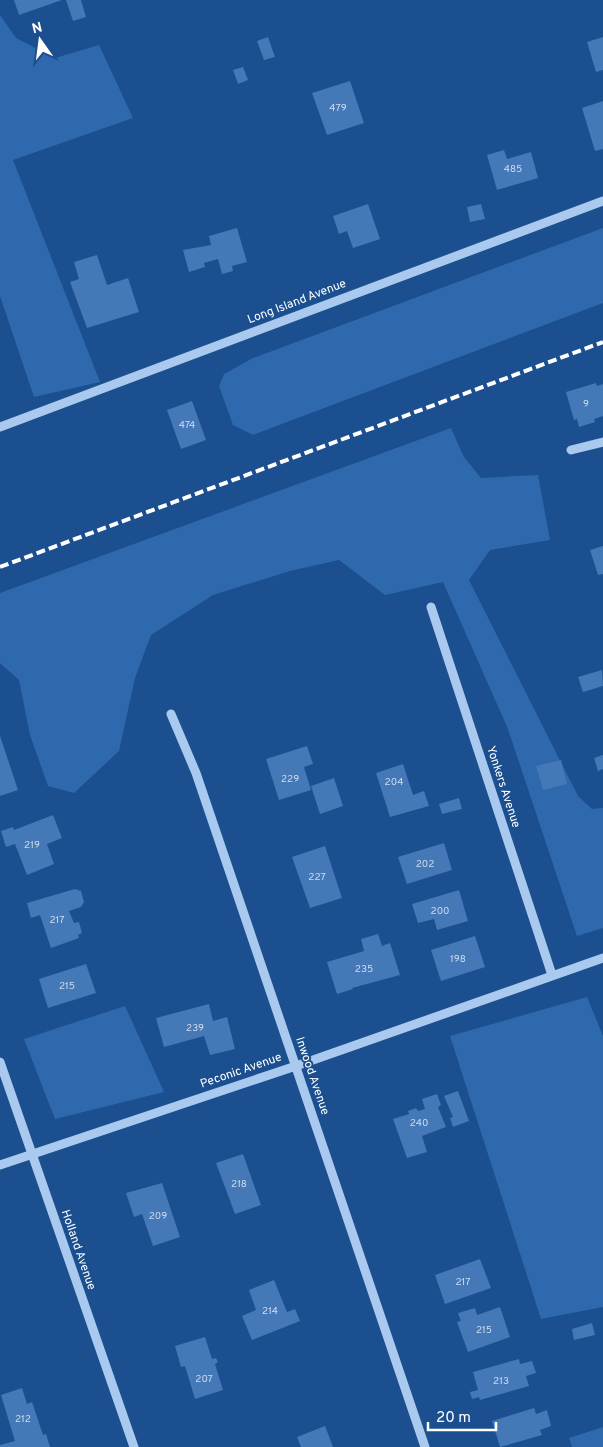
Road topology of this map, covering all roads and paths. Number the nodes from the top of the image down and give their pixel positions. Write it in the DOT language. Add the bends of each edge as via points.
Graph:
graph roads {
  1 [pos="603,201"];
  2 [pos="0,427"];
  3 [pos="603,442"];
  4 [pos="571,450"];
  5 [pos="431,607"];
  6 [pos="171,714"];
  7 [pos="603,958"];
  8 [pos="552,975"];
  9 [pos="0,1062"];
  10 [pos="296,1066"];
  11 [pos="31,1155"];
  12 [pos="0,1165"];
  13 [pos="134,1447"];
  14 [pos="425,1447"];
  1 -- 2 [label="street, Long Island Avenue"];
  3 -- 4 [label="street"];
  5 -- 8 [label="street, Yonkers Avenue"];
  6 -- 10 [label="street, Inwood Avenue" via="196,773"];
  7 -- 8 [label="street, Peconic Avenue"];
  8 -- 10 [label="street, Peconic Avenue"];
  9 -- 11 [label="street, Holland Avenue"];
  10 -- 11 [label="street, Peconic Avenue"];
  10 -- 14 [label="street, Inwood Avenue"];
  11 -- 12 [label="street, Peconic Avenue"];
  11 -- 13 [label="street, Holland Avenue"];
}
